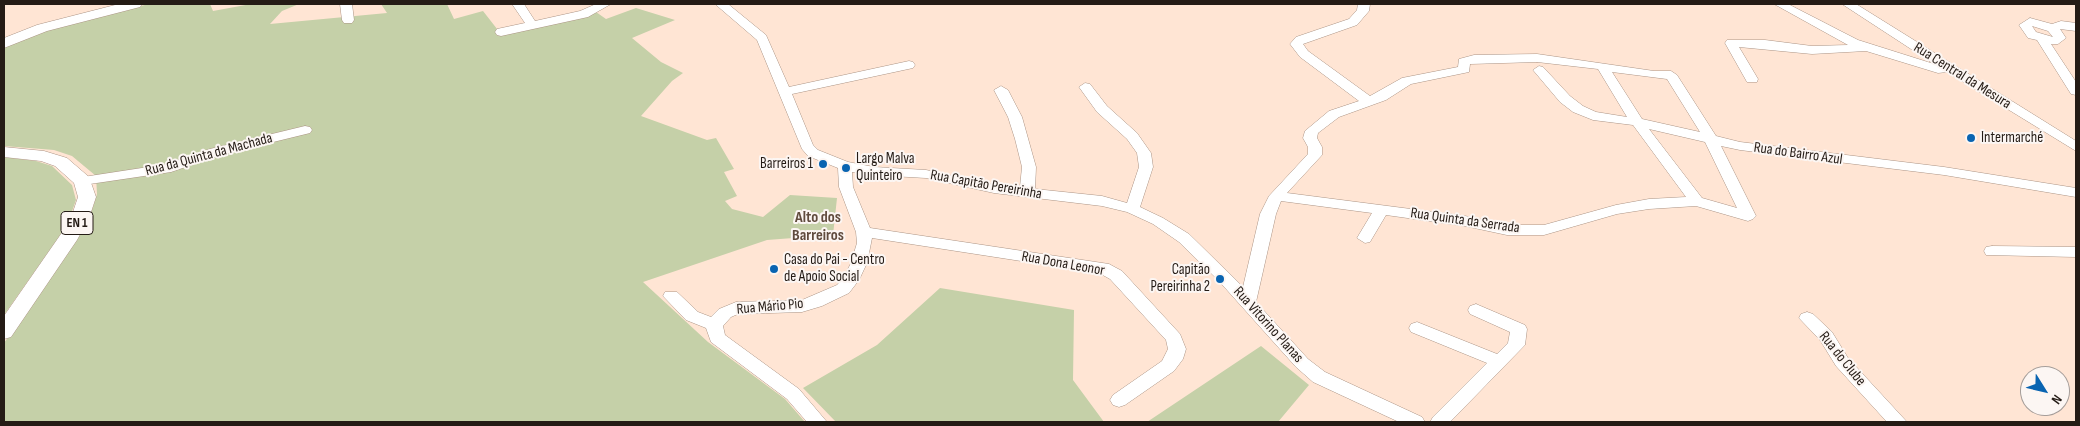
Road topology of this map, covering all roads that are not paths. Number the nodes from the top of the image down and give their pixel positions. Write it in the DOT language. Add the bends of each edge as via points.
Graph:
graph roads {
  1 [pos="135,4"];
  2 [pos="346,4"];
  3 [pos="518,4"];
  4 [pos="605,4"];
  5 [pos="721,4"];
  6 [pos="1364,4"];
  7 [pos="1780,4"];
  8 [pos="1848,4"];
  9 [pos="348,20"];
  10 [pos="532,25"];
  11 [pos="2076,27"];
  12 [pos="2052,28"];
  13 [pos="501,32"];
  14 [pos="2042,39"];
  15 [pos="4,43"];
  16 [pos="1868,48"];
  17 [pos="1918,49"];
  18 [pos="1900,57"];
  19 [pos="909,65"];
  20 [pos="1602,66"];
  21 [pos="1539,70"];
  22 [pos="1963,77"];
  23 [pos="1752,79"];
  24 [pos="1085,87"];
  25 [pos="1001,90"];
  26 [pos="786,91"];
  27 [pos="2076,91"];
  28 [pos="1369,102"];
  29 [pos="1637,122"];
  30 [pos="305,130"];
  31 [pos="1710,138"];
  32 [pos="2070,138"];
  33 [pos="2076,148"];
  34 [pos="4,152"];
  35 [pos="845,166"];
  36 [pos="83,181"];
  37 [pos="2076,193"];
  38 [pos="1027,194"];
  39 [pos="1276,196"];
  40 [pos="1703,203"];
  41 [pos="1132,209"];
  42 [pos="1382,210"];
  43 [pos="864,232"];
  44 [pos="1365,238"];
  45 [pos="1992,251"];
  46 [pos="2076,252"];
  47 [pos="671,296"];
  48 [pos="1248,302"];
  49 [pos="1476,310"];
  50 [pos="1807,318"];
  51 [pos="714,325"];
  52 [pos="1417,328"];
  53 [pos="4,332"];
  54 [pos="1498,361"];
  55 [pos="1119,400"];
  56 [pos="818,422"];
  57 [pos="1416,422"];
  58 [pos="1439,422"];
  59 [pos="1898,422"];
  1 -- 15 [label="main road" via="42,28"];
  2 -- 9 [label="street"];
  3 -- 10 [label="street"];
  4 -- 10 [label="street" via="584,14"];
  5 -- 26 [label="street, Rua Capitão Pereirinha" via="762,38"];
  6 -- 28 [label="street" via="1363,11 1353,22 1296,44 1304,54"];
  7 -- 16 [label="street"];
  8 -- 17 [label="street, Rua Central da Mesura"];
  10 -- 13 [label="street"];
  11 -- 12 [label="street" via="2062,25"];
  12 -- 14 [label="street" via="2060,38"];
  12 -- 14 [label="street" via="2030,22 2025,25"];
  14 -- 27 [label="street"];
  16 -- 18 [label="street"];
  16 -- 23 [label="street" via="1812,50 1731,43"];
  17 -- 18 [label="street"];
  17 -- 22 [label="street, Rua Central da Mesura"];
  18 -- 22 [label="street"];
  19 -- 26 [label="street"];
  20 -- 28 [label="street" via="1537,58 1474,59 1463,62 1465,69 1407,81"];
  20 -- 29 [label="street"];
  20 -- 31 [label="street" via="1671,75"];
  21 -- 29 [label="street, Rua do Bairro Azul" via="1554,90 1578,109 1593,116"];
  22 -- 32 [label="street, Rua Central da Mesura"];
  24 -- 41 [label="street" via="1144,153 1146,167"];
  25 -- 38 [label="street" via="1022,139 1029,167"];
  26 -- 35 [label="street, Rua Capitão Pereirinha" via="807,146 820,157"];
  28 -- 39 [label="street" via="1334,114 1312,131 1310,138 1315,155"];
  29 -- 31 [label="street, Rua do Bairro Azul"];
  29 -- 40 [label="street"];
  30 -- 36 [label="street, Rua da Quinta da Machada" via="215,152 171,168"];
  31 -- 37 [label="street, Rua do Bairro Azul" via="1747,147 1944,171"];
  31 -- 40 [label="street, Rua Quinta da Serrada" via="1748,216"];
  32 -- 33 [label="street, Rua Central da Mesura"];
  34 -- 36 [label="main road" via="30,154 61,162"];
  35 -- 38 [label="street, Rua Capitão Pereirinha" via="926,174"];
  35 -- 43 [label="street, Rua Mário Pio" via="846,187"];
  36 -- 53 [label="main road, EN 1" via="87,197 80,218"];
  38 -- 41 [label="street, Rua Capitão Pereirinha" via="1102,202"];
  39 -- 42 [label="street, Rua Quinta da Serrada"];
  39 -- 48 [label="street" via="1268,214"];
  40 -- 42 [label="street, Rua Quinta da Serrada" via="1649,204 1544,230 1506,230"];
  41 -- 48 [label="street, Rua Vitorino Planas" via="1184,238"];
  42 -- 44 [label="street"];
  43 -- 51 [label="street, Rua Mário Pio" via="865,243 859,263 851,280 837,292 802,306 736,308 725,313"];
  43 -- 55 [label="street, Rua Dona Leonor" via="1102,268 1116,275 1174,338 1177,349 1168,366"];
  45 -- 46 [label="street"];
  47 -- 51 [label="street" via="692,316"];
  48 -- 57 [label="street, Rua Vitorino Planas" via="1302,363 1319,377"];
  49 -- 54 [label="street" via="1519,330 1516,345"];
  50 -- 59 [label="street, Rua do Clube" via="1826,336 1842,362"];
  51 -- 56 [label="street" via="717,338 793,394"];
  52 -- 54 [label="street"];
  54 -- 58 [label="street"];
}
